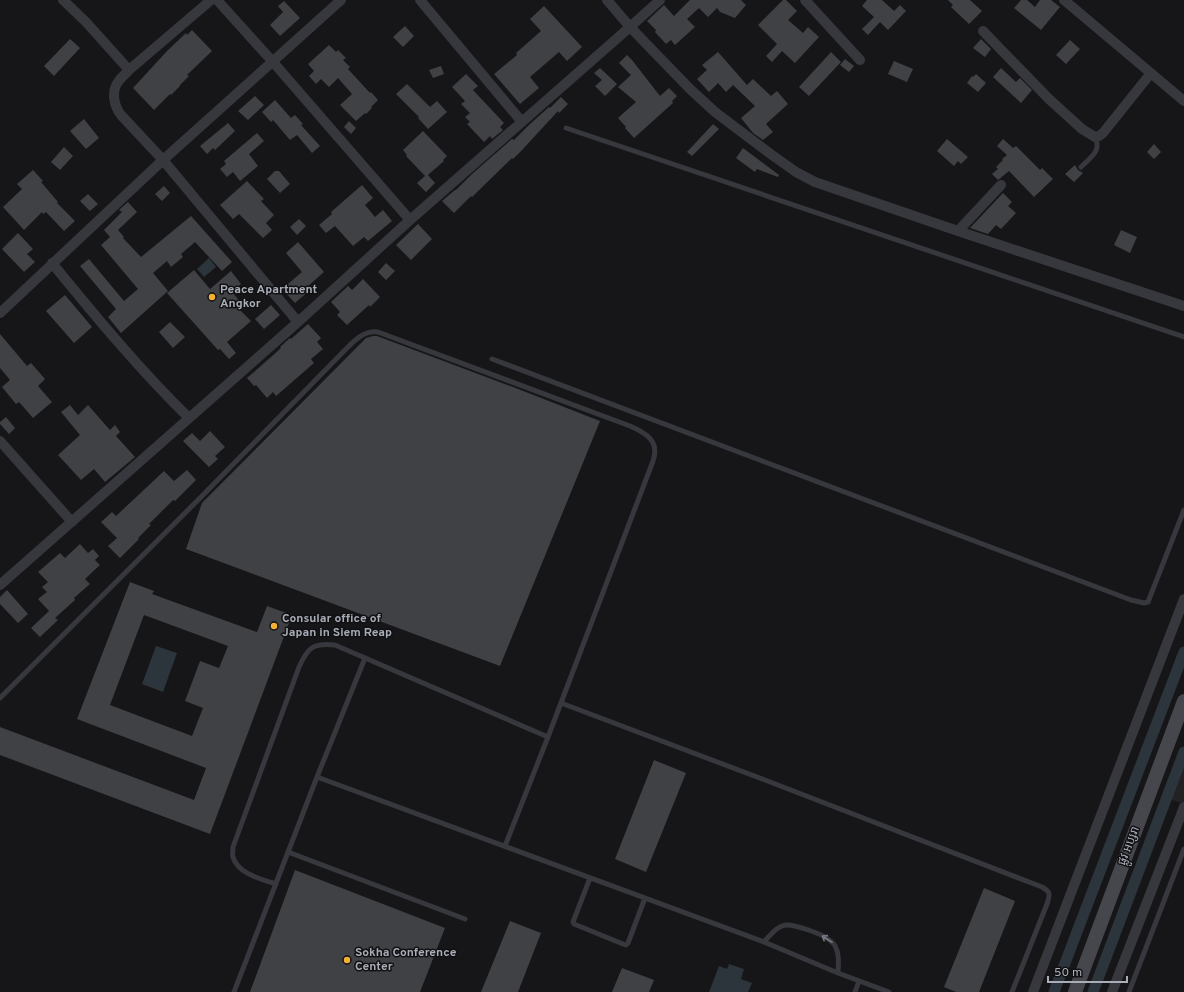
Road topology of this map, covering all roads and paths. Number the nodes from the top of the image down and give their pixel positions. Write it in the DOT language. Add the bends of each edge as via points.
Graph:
graph roads {
  1 [pos="63,0"];
  2 [pos="211,0"];
  3 [pos="217,0"];
  4 [pos="341,0"];
  5 [pos="420,0"];
  6 [pos="608,0"];
  7 [pos="660,0"];
  8 [pos="805,0"];
  9 [pos="1064,0"];
  10 [pos="630,27"];
  11 [pos="983,31"];
  12 [pos="860,60"];
  13 [pos="273,62"];
  14 [pos="130,70"];
  15 [pos="1150,73"];
  16 [pos="1184,101"];
  17 [pos="522,122"];
  18 [pos="566,128"];
  19 [pos="1095,137"];
  20 [pos="163,160"];
  21 [pos="1081,167"];
  22 [pos="1001,185"];
  23 [pos="410,220"];
  24 [pos="958,231"];
  25 [pos="52,263"];
  26 [pos="1184,306"];
  27 [pos="0,313"];
  28 [pos="298,322"];
  29 [pos="1184,337"];
  30 [pos="492,359"];
  31 [pos="189,418"];
  32 [pos="0,441"];
  33 [pos="1184,510"];
  34 [pos="72,522"];
  35 [pos="0,585"];
  36 [pos="1184,599"];
  37 [pos="365,658"];
  38 [pos="0,698"];
  39 [pos="1184,701"];
  40 [pos="561,703"];
  41 [pos="548,737"];
  42 [pos="317,776"];
  43 [pos="1184,810"];
  44 [pos="505,846"];
  45 [pos="1184,849"];
  46 [pos="288,852"];
  47 [pos="590,878"];
  48 [pos="276,884"];
  49 [pos="645,898"];
  50 [pos="465,919"];
  51 [pos="764,942"];
  52 [pos="838,973"];
  53 [pos="859,981"];
  54 [pos="234,992"];
  55 [pos="855,992"];
  56 [pos="889,992"];
  57 [pos="1012,992"];
  58 [pos="1033,992"];
  59 [pos="1075,992"];
  60 [pos="1112,992"];
  61 [pos="1129,992"];
  1 -- 14 [label="street"];
  2 -- 14 [label="street"];
  3 -- 13 [label="street"];
  4 -- 13 [label="street"];
  5 -- 17 [label="street"];
  6 -- 10 [label="street"];
  7 -- 10 [label="street"];
  8 -- 12 [label="street"];
  9 -- 15 [label="street"];
  10 -- 17 [label="street"];
  10 -- 24 [label="street" via="715,112 796,172 815,182"];
  11 -- 19 [label="street" via="1049,98 1082,129"];
  13 -- 20 [label="street"];
  13 -- 23 [label="street"];
  14 -- 20 [label="street" via="115,89 116,108"];
  15 -- 16 [label="street"];
  15 -- 19 [label="street" via="1103,133"];
  17 -- 23 [label="street"];
  18 -- 29 [label="lane"];
  19 -- 21 [label="lane" via="1096,151"];
  20 -- 25 [label="street"];
  20 -- 28 [label="street"];
  22 -- 24 [label="street"];
  23 -- 28 [label="street"];
  24 -- 26 [label="street"];
  25 -- 27 [label="street"];
  25 -- 31 [label="street" via="111,334"];
  28 -- 31 [label="street"];
  30 -- 33 [label="lane" via="1144,604 1148,602"];
  31 -- 34 [label="street"];
  32 -- 34 [label="street"];
  34 -- 35 [label="street"];
  36 -- 58 [label="street"];
  37 -- 41 [label="lane"];
  37 -- 42 [label="lane"];
  37 -- 48 [label="lane" via="336,645 314,645 305,654 299,667 232,847 233,857 239,868"];
  38 -- 40 [label="lane" via="344,351 368,332 378,332 641,430 655,446 655,455"];
  39 -- 59 [label="street, ផ្លូវ អប្សរា"];
  40 -- 41 [label="lane"];
  40 -- 57 [label="lane" via="1048,890 1047,904"];
  41 -- 44 [label="lane"];
  42 -- 44 [label="lane"];
  42 -- 46 [label="lane"];
  43 -- 60 [label="street"];
  44 -- 47 [label="lane"];
  45 -- 61 [label="lane"];
  46 -- 48 [label="lane"];
  46 -- 50 [label="lane"];
  47 -- 49 [label="lane"];
  47 -- 49 [label="lane" via="574,924 623,944 628,943"];
  48 -- 54 [label="lane"];
  49 -- 51 [label="lane"];
  51 -- 52 [label="lane"];
  52 -- 51 [label="lane, one-way" via="836,947 828,938 796,926 786,925 778,928"];
  52 -- 53 [label="lane"];
  53 -- 55 [label="lane"];
  53 -- 56 [label="lane"];
}
